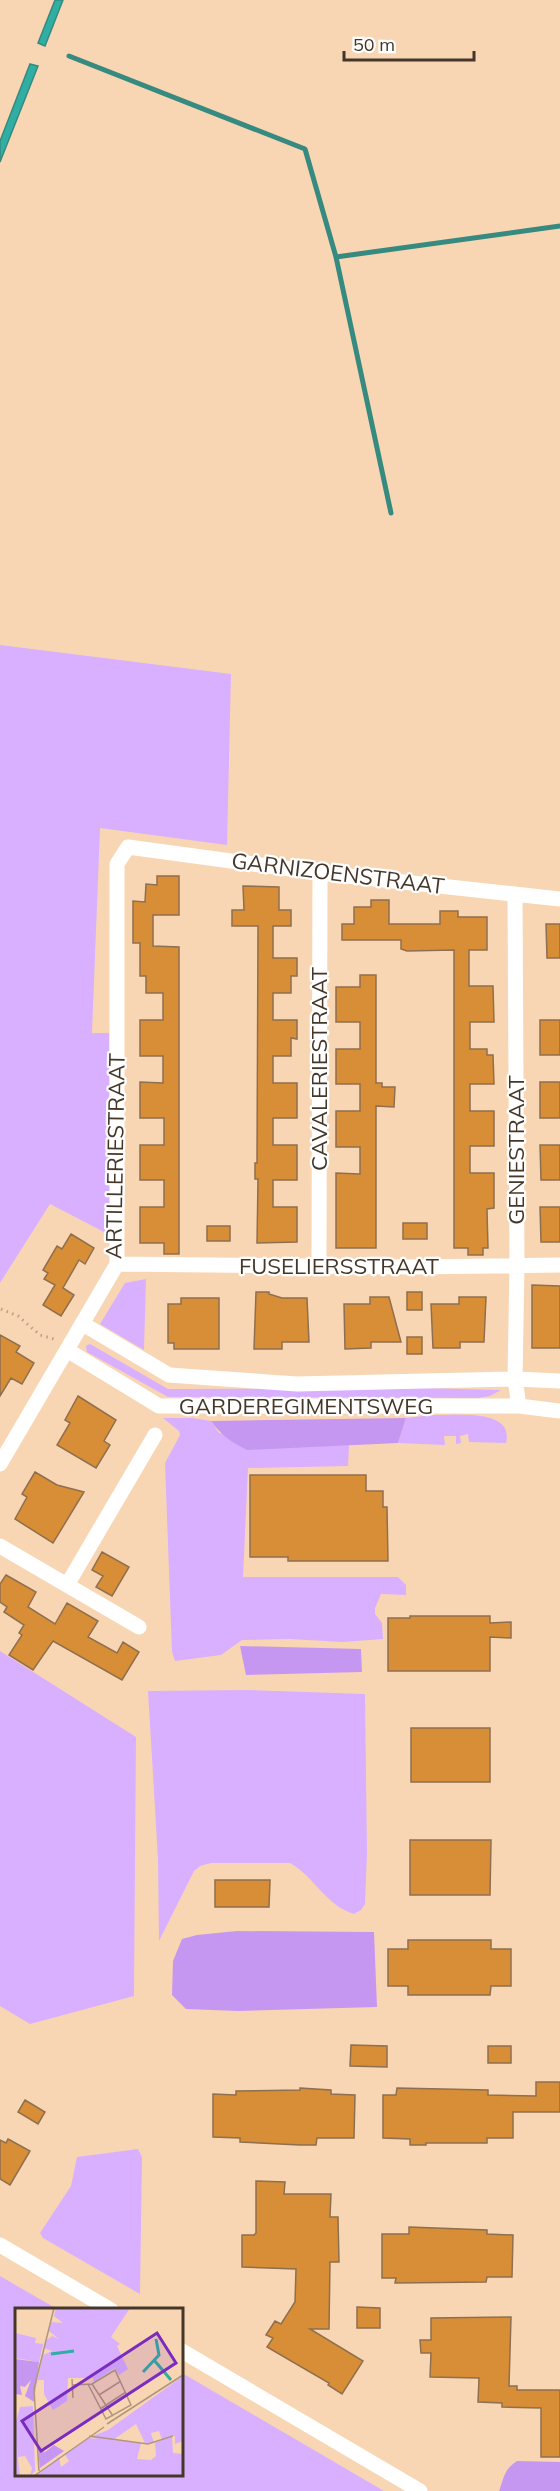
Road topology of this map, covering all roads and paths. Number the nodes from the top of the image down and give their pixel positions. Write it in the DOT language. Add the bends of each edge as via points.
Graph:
graph roads {
  1 [pos="121,855"];
  2 [pos="320,873"];
  3 [pos="515,894"];
  4 [pos="560,899"];
  5 [pos="117,1264"];
  6 [pos="517,1265"];
  7 [pos="560,1265"];
  8 [pos="319,1266"];
  9 [pos="1,1309"];
  10 [pos="83,1324"];
  11 [pos="71,1344"];
  12 [pos="515,1379"];
  13 [pos="560,1381"];
  14 [pos="519,1406"];
  15 [pos="560,1411"];
  16 [pos="155,1435"];
  17 [pos="0,1464"];
  18 [pos="0,1546"];
  19 [pos="67,1585"];
  20 [pos="139,1627"];
  21 [pos="0,2245"];
  22 [pos="108,2308"];
  23 [pos="183,2352"];
  24 [pos="420,2491"];
  1 -- 2 [label="street, GARNIZOENSTRAAT" via="128,847 145,848"];
  1 -- 5 [label="street, ARTILLERIESTRAAT" via="117,864 116,908"];
  2 -- 3 [label="street, GARNIZOENSTRAAT"];
  2 -- 8 [label="street, CAVALERIESTRAAT"];
  3 -- 4 [label="street, GARNIZOENSTRAAT"];
  3 -- 6 [label="street, GENIESTRAAT"];
  5 -- 8 [label="street, FUSELIERSSTRAAT"];
  5 -- 10 [label="street, ARTILLERIESTRAAT"];
  6 -- 7 [label="street, FUSELIERSSTRAAT"];
  6 -- 8 [label="street, FUSELIERSSTRAAT"];
  6 -- 12 [label="street, GENIESTRAAT"];
  9 -- 11 [label="path" via="44,1337"];
  10 -- 11 [label="street, ARTILLERIESTRAAT"];
  10 -- 12 [label="street, GARDEREGIMENTSWEG" via="169,1375 297,1384"];
  11 -- 14 [label="street, GARDEREGIMENTSWEG" via="159,1406"];
  11 -- 17 [label="street, ARTILLERIESTRAAT"];
  12 -- 13 [label="street, GARDEREGIMENTSWEG"];
  12 -- 14 [label="street, GENIESTRAAT"];
  14 -- 15 [label="street, GARDEREGIMENTSWEG"];
  16 -- 19 [label="street"];
  18 -- 19 [label="street"];
  19 -- 20 [label="street"];
  21 -- 22 [label="street"];
  23 -- 24 [label="street"];
}
